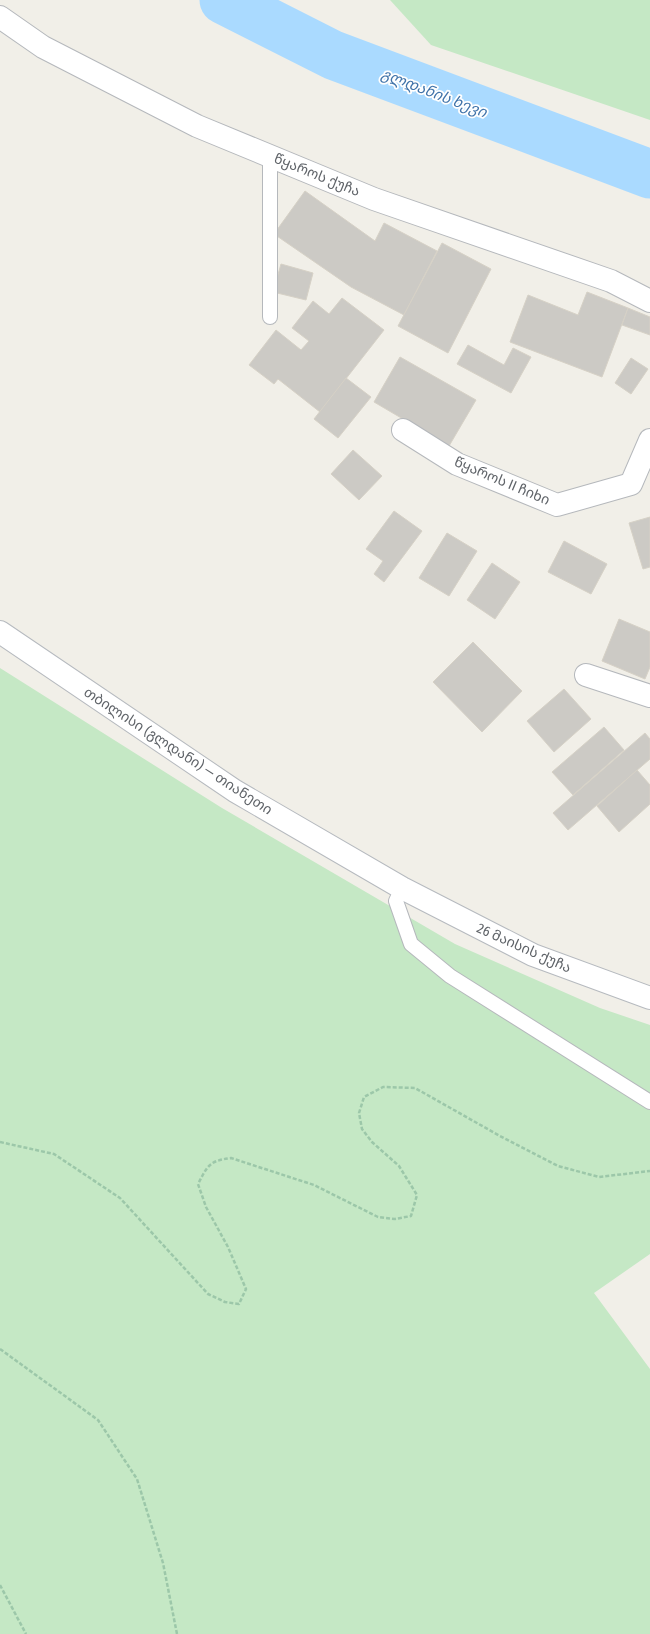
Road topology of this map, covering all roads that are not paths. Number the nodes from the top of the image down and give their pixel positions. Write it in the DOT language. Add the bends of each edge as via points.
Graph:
graph roads {
  1 [pos="0,17"];
  2 [pos="270,156"];
  3 [pos="650,300"];
  4 [pos="270,317"];
  5 [pos="403,430"];
  6 [pos="650,440"];
  7 [pos="0,632"];
  8 [pos="586,675"];
  9 [pos="650,696"];
  10 [pos="402,888"];
  11 [pos="650,998"];
  12 [pos="650,1102"];
  1 -- 2 [label="street, წყაროს ქუჩა" via="43,47 134,94 197,126"];
  2 -- 3 [label="street, წყაროს ქუჩა" via="374,198 611,281"];
  2 -- 4 [label="lane"];
  5 -- 6 [label="street, წყაროს II ჩიხი" via="457,464 557,505 631,484"];
  7 -- 10 [label="street, თბილისი (გლდანი) — თიანეთი" via="235,791"];
  8 -- 9 [label="street"];
  10 -- 11 [label="street, 26 მაისის ქუჩა" via="533,955"];
  10 -- 12 [label="lane" via="396,901 411,944 450,976"];
}
